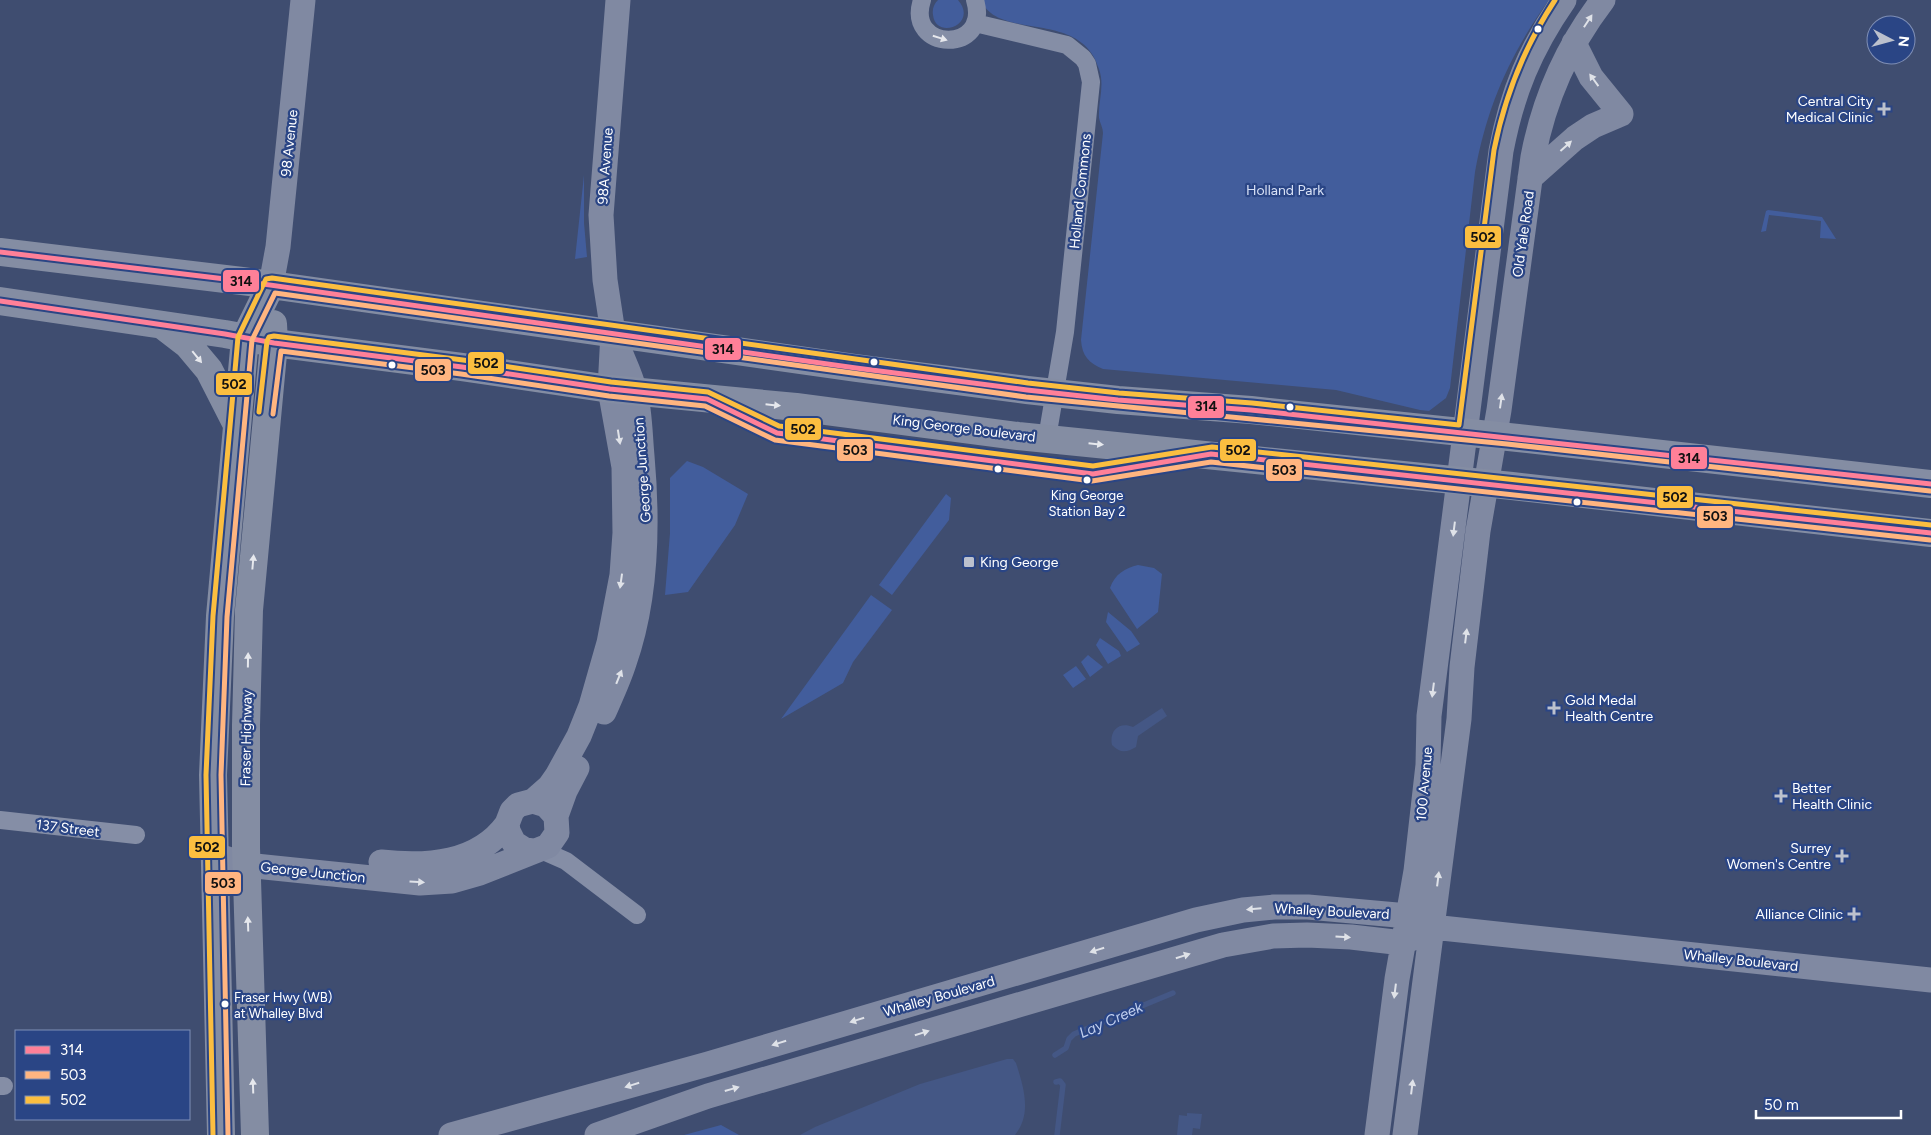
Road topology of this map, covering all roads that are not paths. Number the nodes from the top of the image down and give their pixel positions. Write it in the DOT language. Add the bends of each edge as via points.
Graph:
graph roads {
  1 [pos="303,0"];
  2 [pos="618,0"];
  3 [pos="922,0"];
  4 [pos="974,0"];
  5 [pos="1564,0"];
  6 [pos="1603,0"];
  7 [pos="975,23"];
  8 [pos="1574,43"];
  9 [pos="1530,178"];
  10 [pos="0,252"];
  11 [pos="271,285"];
  12 [pos="0,301"];
  13 [pos="161,324"];
  14 [pos="613,333"];
  15 [pos="245,338"];
  16 [pos="274,343"];
  17 [pos="623,390"];
  18 [pos="1055,393"];
  19 [pos="236,423"];
  20 [pos="1466,432"];
  21 [pos="1495,435"];
  22 [pos="1047,438"];
  23 [pos="1473,482"];
  24 [pos="1931,484"];
  25 [pos="1931,532"];
  26 [pos="533,801"];
  27 [pos="0,820"];
  28 [pos="507,824"];
  29 [pos="136,835"];
  30 [pos="547,837"];
  31 [pos="215,855"];
  32 [pos="246,857"];
  33 [pos="637,915"];
  34 [pos="1408,916"];
  35 [pos="1432,928"];
  36 [pos="1403,943"];
  37 [pos="1931,980"];
  38 [pos="221,1135"];
  39 [pos="255,1135"];
  40 [pos="451,1135"];
  41 [pos="597,1135"];
  42 [pos="1377,1135"];
  43 [pos="1405,1135"];
  1 -- 11 [label="main road, 98 Avenue" via="278,246"];
  2 -- 14 [label="main road, 98A Avenue" via="601,215"];
  3 -- 7 [label="street, one-way" via="920,21 925,30 942,40 962,38"];
  4 -- 7 [label="street" via="977,10"];
  5 -- 20 [label="main road" via="1527,61 1507,121"];
  8 -- 6 [label="main road, Old Yale Road, one-way"];
  7 -- 18 [label="street, Holland Commons" via="1066,45 1083,58 1090,73 1089,113"];
  8 -- 9 [label="main road, Old Yale Road" via="1546,103"];
  9 -- 8 [label="main road, one-way" via="1575,138 1621,114 1592,78"];
  21 -- 9 [label="main road, Old Yale Road, one-way"];
  10 -- 11 [label="main road"];
  11 -- 14 [label="main road"];
  11 -- 15 [label="main road"];
  11 -- 16 [label="main road, Fraser Highway"];
  12 -- 13 [label="main road, King George Boulevard"];
  13 -- 15 [label="main road, King George Boulevard"];
  13 -- 19 [label="main road, one-way" via="188,345 209,370"];
  14 -- 17 [label="main road, George Junction"];
  14 -- 18 [label="main road"];
  15 -- 16 [label="main road, King George Boulevard"];
  15 -- 19 [label="main road"];
  16 -- 17 [label="main road, King George Boulevard"];
  32 -- 16 [label="main road, Fraser Highway, one-way" via="249,610"];
  17 -- 22 [label="main road, King George Boulevard, one-way" via="796,407"];
  17 -- 26 [label="main road, George Junction, one-way" via="624,554 616,608 598,684 579,736 550,786"];
  30 -- 17 [label="main road, George Junction, one-way" via="625,662 640,596 645,546 645,490"];
  18 -- 20 [label="main road"];
  18 -- 22 [label="street, Holland Commons"];
  19 -- 31 [label="main road" via="216,679"];
  20 -- 21 [label="main road"];
  20 -- 23 [label="main road, 100 Avenue"];
  21 -- 23 [label="main road, Old Yale Road"];
  21 -- 24 [label="main road"];
  22 -- 23 [label="main road, King George Boulevard, one-way"];
  23 -- 25 [label="main road, King George Boulevard"];
  23 -- 34 [label="main road, 100 Avenue, one-way" via="1429,716 1428,765"];
  35 -- 23 [label="main road, 100 Avenue, one-way" via="1459,719 1478,531"];
  26 -- 28 [label="main road, George Junction" via="525,802 512,811"];
  26 -- 30 [label="main road" via="546,805"];
  27 -- 29 [label="street, 137 Street"];
  28 -- 30 [label="main road" via="514,843 525,850"];
  28 -- 32 [label="main road, George Junction" via="492,841 472,852 451,861 423,865"];
  32 -- 30 [label="main road, George Junction, one-way" via="432,883 470,876"];
  30 -- 33 [label="street" via="566,861"];
  31 -- 32 [label="main road, George Junction"];
  31 -- 38 [label="main road"];
  39 -- 32 [label="main road, Fraser Highway, one-way"];
  34 -- 35 [label="main road, Whalley Boulevard"];
  34 -- 36 [label="main road, 100 Avenue"];
  34 -- 40 [label="main road, Whalley Boulevard, one-way" via="1308,907 1274,907 1219,914 708,1064"];
  35 -- 36 [label="main road"];
  35 -- 37 [label="main road, Whalley Boulevard"];
  43 -- 35 [label="main road, 100 Avenue, one-way"];
  41 -- 36 [label="main road, Whalley Boulevard, one-way" via="708,1096 1223,945 1273,936 1307,935"];
  36 -- 42 [label="main road, 100 Avenue, one-way"];
}
